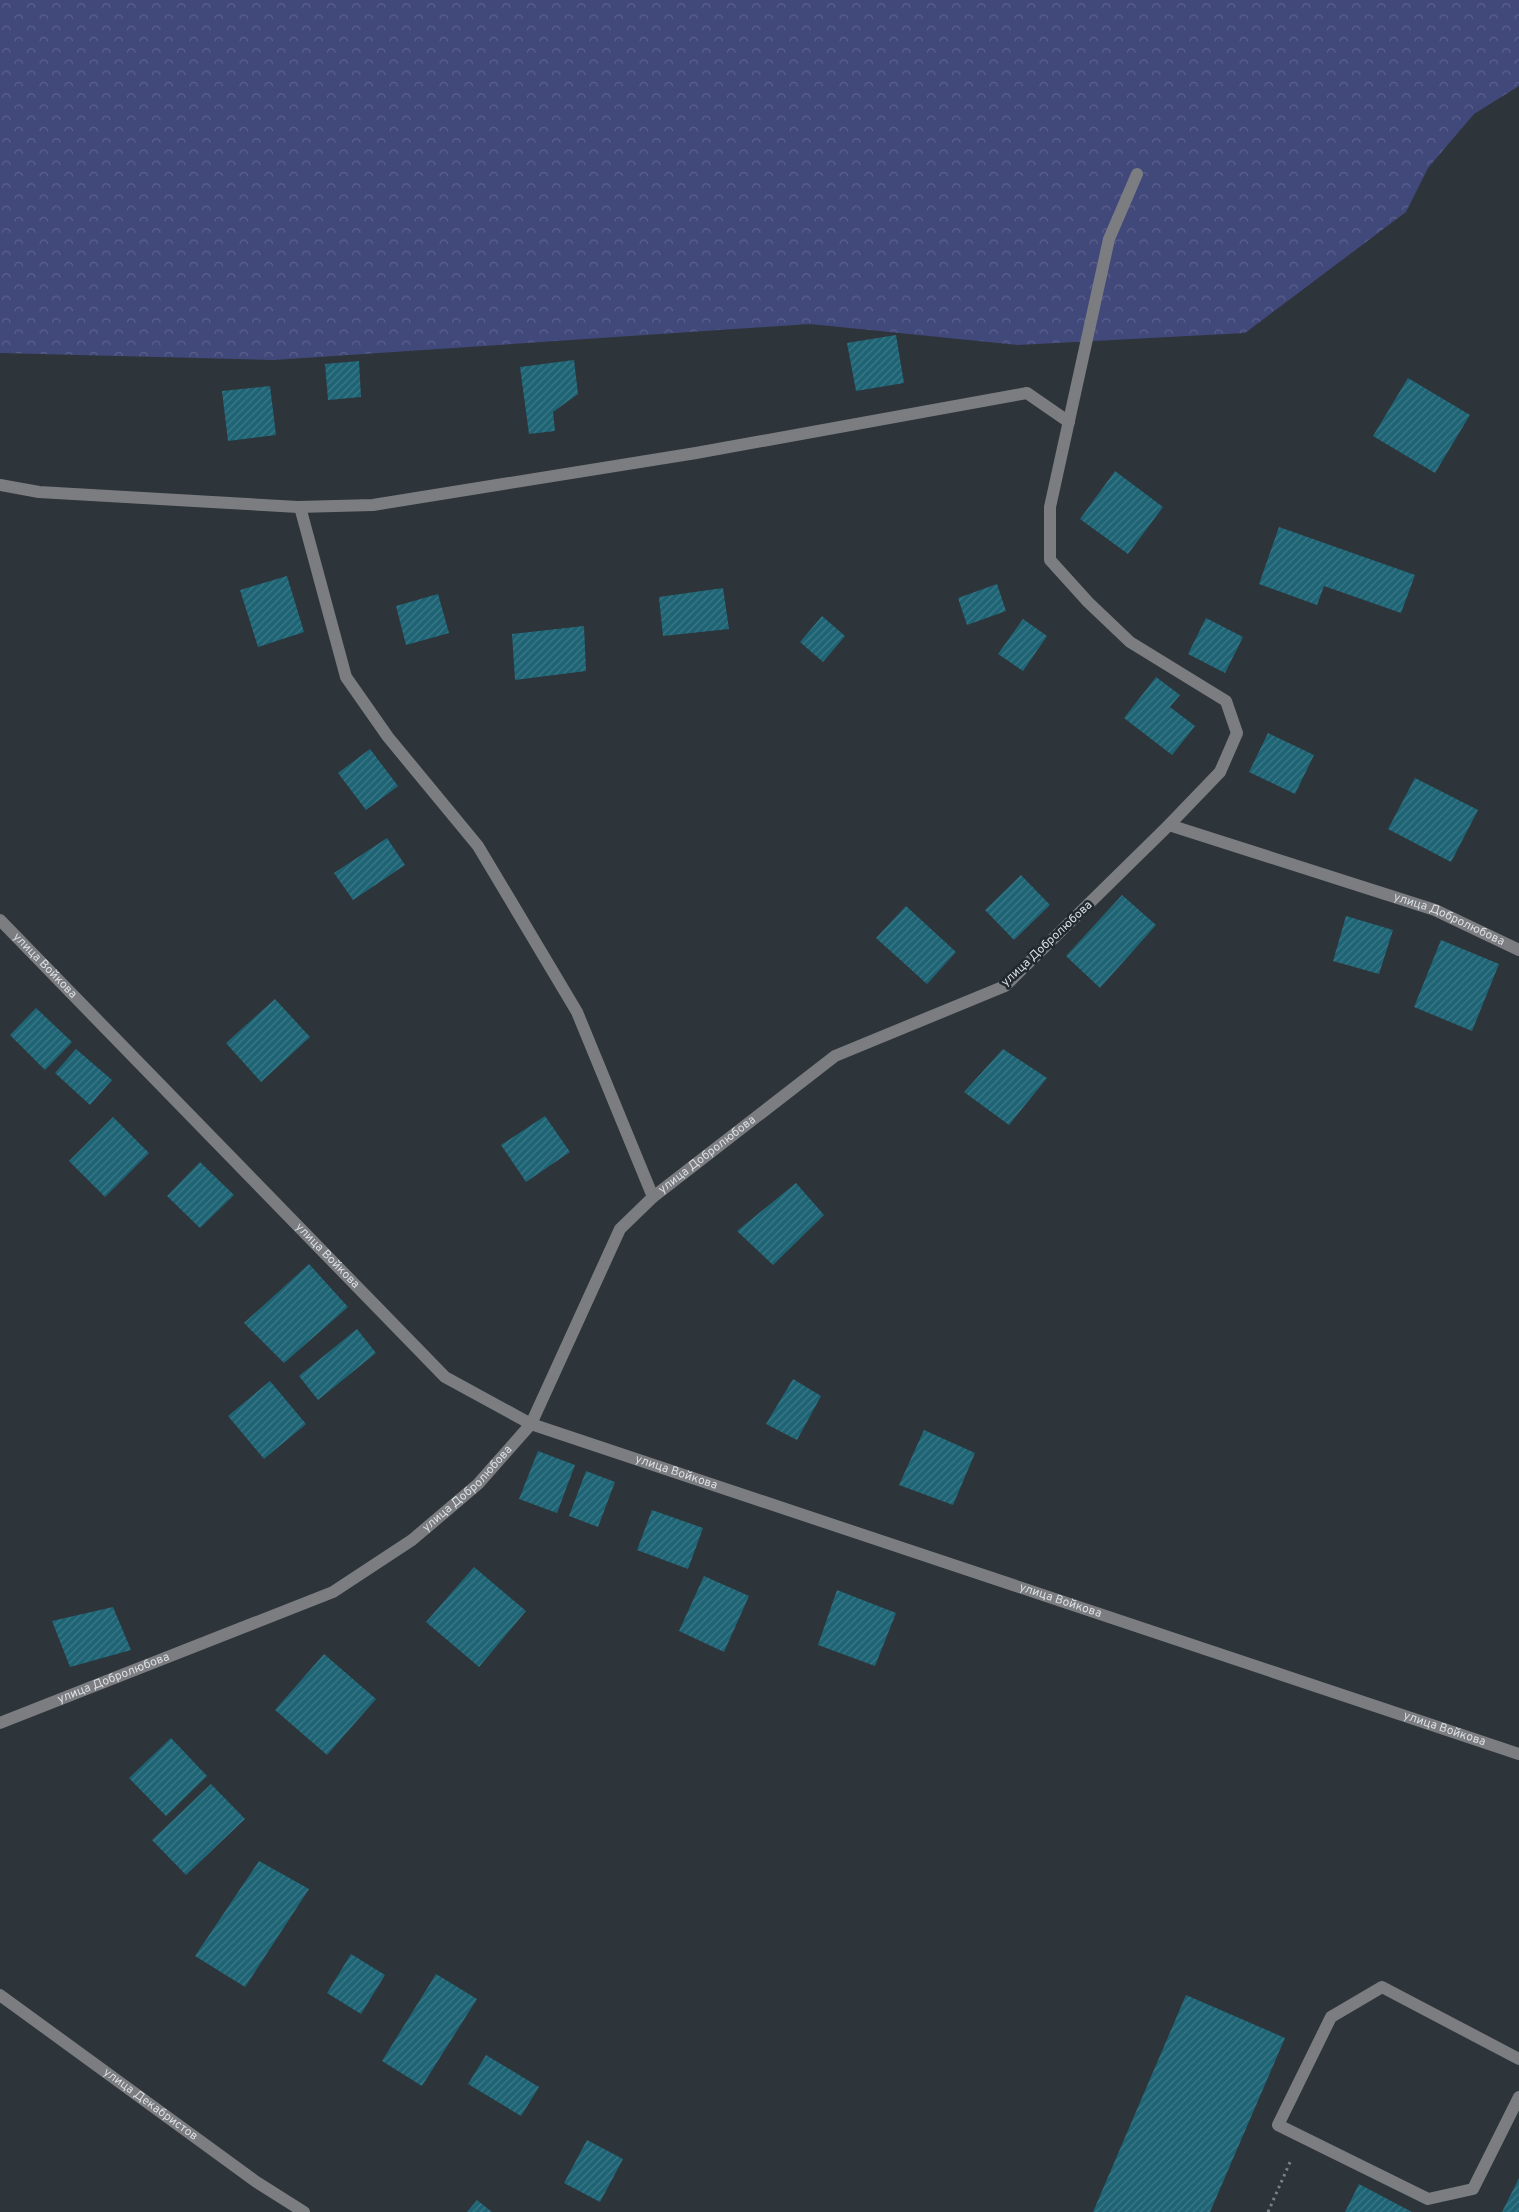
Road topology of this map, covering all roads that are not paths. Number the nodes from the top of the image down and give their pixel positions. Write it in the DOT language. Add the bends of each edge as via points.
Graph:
graph roads {
  1 [pos="1137,174"];
  2 [pos="1069,422"];
  3 [pos="0,485"];
  4 [pos="300,506"];
  5 [pos="1169,826"];
  6 [pos="0,920"];
  7 [pos="1519,950"];
  8 [pos="653,1197"];
  9 [pos="531,1424"];
  10 [pos="0,1723"];
  11 [pos="1519,1754"];
  12 [pos="0,1995"];
  13 [pos="1519,2059"];
  14 [pos="1519,2097"];
  15 [pos="304,2212"];
  1 -- 2 [label="street" via="1109,239"];
  2 -- 4 [label="street" via="1026,393 696,453 373,505"];
  2 -- 5 [label="street" via="1050,507 1050,560 1130,642 1226,701 1237,733 1220,772"];
  3 -- 4 [label="street" via="39,492"];
  4 -- 8 [label="street" via="346,677 388,737 478,846 522,920 576,1012"];
  5 -- 7 [label="street, улица Добролюбова" via="1435,910"];
  5 -- 8 [label="street, улица Добролюбова" via="1005,986 835,1056"];
  6 -- 9 [label="street, улица Войкова" via="445,1376"];
  8 -- 9 [label="street, улица Добролюбова" via="620,1229"];
  9 -- 10 [label="street, улица Добролюбова" via="478,1484 412,1540 333,1592"];
  9 -- 11 [label="street, улица Войкова"];
  12 -- 15 [label="street, улица Декабристов" via="255,2181"];
  13 -- 14 [label="street" via="1382,1987 1331,2017 1278,2125 1428,2199 1473,2189"];
}
